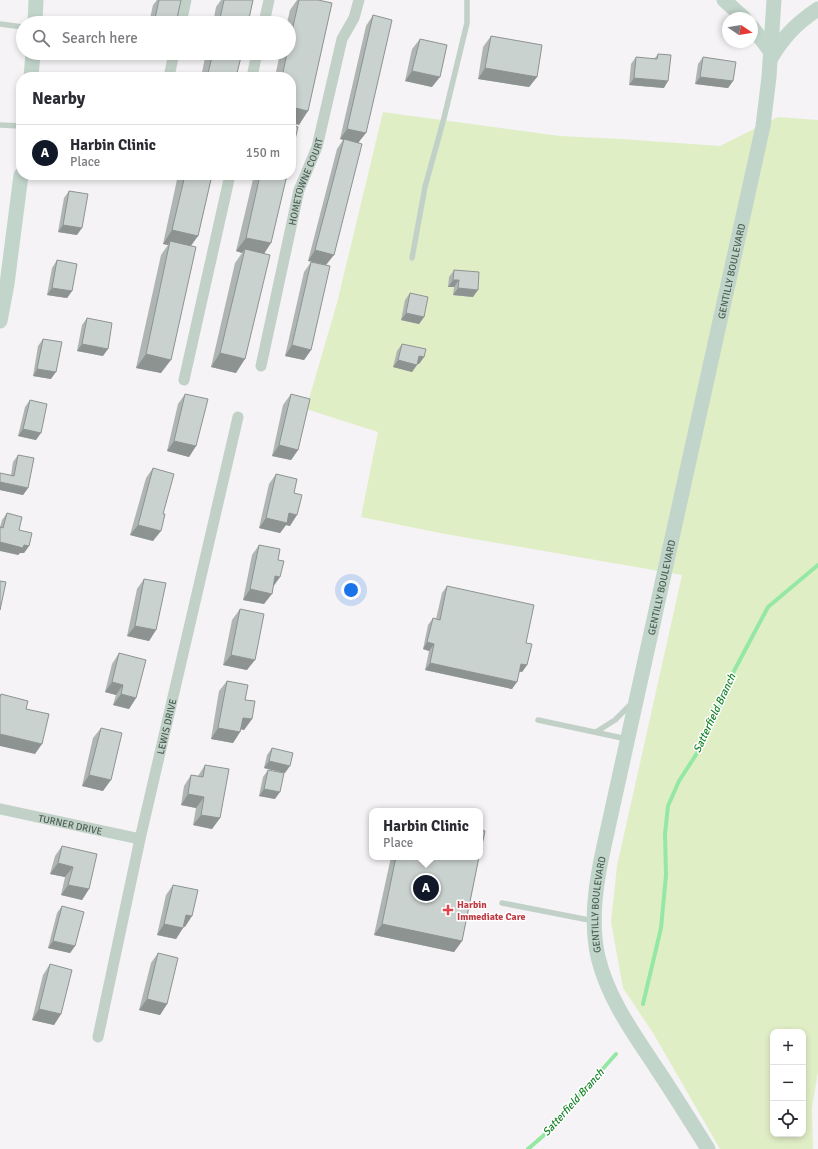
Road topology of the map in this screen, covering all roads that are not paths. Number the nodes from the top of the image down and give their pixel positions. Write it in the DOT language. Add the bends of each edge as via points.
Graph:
graph roads {
  1 [pos="36,0"];
  2 [pos="186,0"];
  3 [pos="269,0"];
  4 [pos="359,0"];
  5 [pos="467,0"];
  6 [pos="724,0"];
  7 [pos="774,0"];
  8 [pos="818,9"];
  9 [pos="737,12"];
  10 [pos="35,16"];
  11 [pos="183,16"];
  12 [pos="266,16"];
  13 [pos="0,24"];
  14 [pos="16,26"];
  15 [pos="758,37"];
  16 [pos="770,56"];
  17 [pos="32,60"];
  18 [pos="173,60"];
  19 [pos="256,60"];
  20 [pos="31,72"];
  21 [pos="170,72"];
  22 [pos="253,72"];
  23 [pos="0,125"];
  24 [pos="16,126"];
  25 [pos="20,180"];
  26 [pos="229,180"];
  27 [pos="412,258"];
  28 [pos="0,321"];
  29 [pos="261,366"];
  30 [pos="184,380"];
  31 [pos="238,417"];
  32 [pos="637,697"];
  33 [pos="538,720"];
  34 [pos="596,732"];
  35 [pos="627,739"];
  36 [pos="0,809"];
  37 [pos="140,839"];
  38 [pos="502,903"];
  39 [pos="595,921"];
  40 [pos="98,1037"];
  41 [pos="708,1149"];
  1 -- 10 [label="street"];
  2 -- 11 [label="street"];
  3 -- 12 [label="street"];
  4 -- 29 [label="street, HOMETOWNE COURT" via="354,18 342,39 317,147 299,190"];
  5 -- 27 [label="lane" via="467,23 425,187"];
  6 -- 9 [label="street"];
  7 -- 16 [label="street, GENTILLY BOULEVARD"];
  8 -- 16 [label="street" via="797,24"];
  13 -- 14 [label="lane"];
  15 -- 16 [label="street"];
  16 -- 32 [label="street, GENTILLY BOULEVARD" via="765,116 757,158"];
  17 -- 20 [label="street"];
  18 -- 21 [label="street"];
  19 -- 22 [label="street"];
  23 -- 24 [label="lane"];
  25 -- 28 [label="street"];
  26 -- 30 [label="street"];
  31 -- 37 [label="street, LEWIS DRIVE"];
  32 -- 34 [label="lane" via="620,716"];
  32 -- 35 [label="street, GENTILLY BOULEVARD"];
  33 -- 34 [label="lane"];
  34 -- 35 [label="lane"];
  35 -- 39 [label="street, GENTILLY BOULEVARD" via="600,864"];
  36 -- 37 [label="street, TURNER DRIVE"];
  37 -- 40 [label="street, LEWIS DRIVE"];
  38 -- 39 [label="lane"];
  39 -- 41 [label="street, GENTILLY BOULEVARD" via="598,956 611,996"];
}
